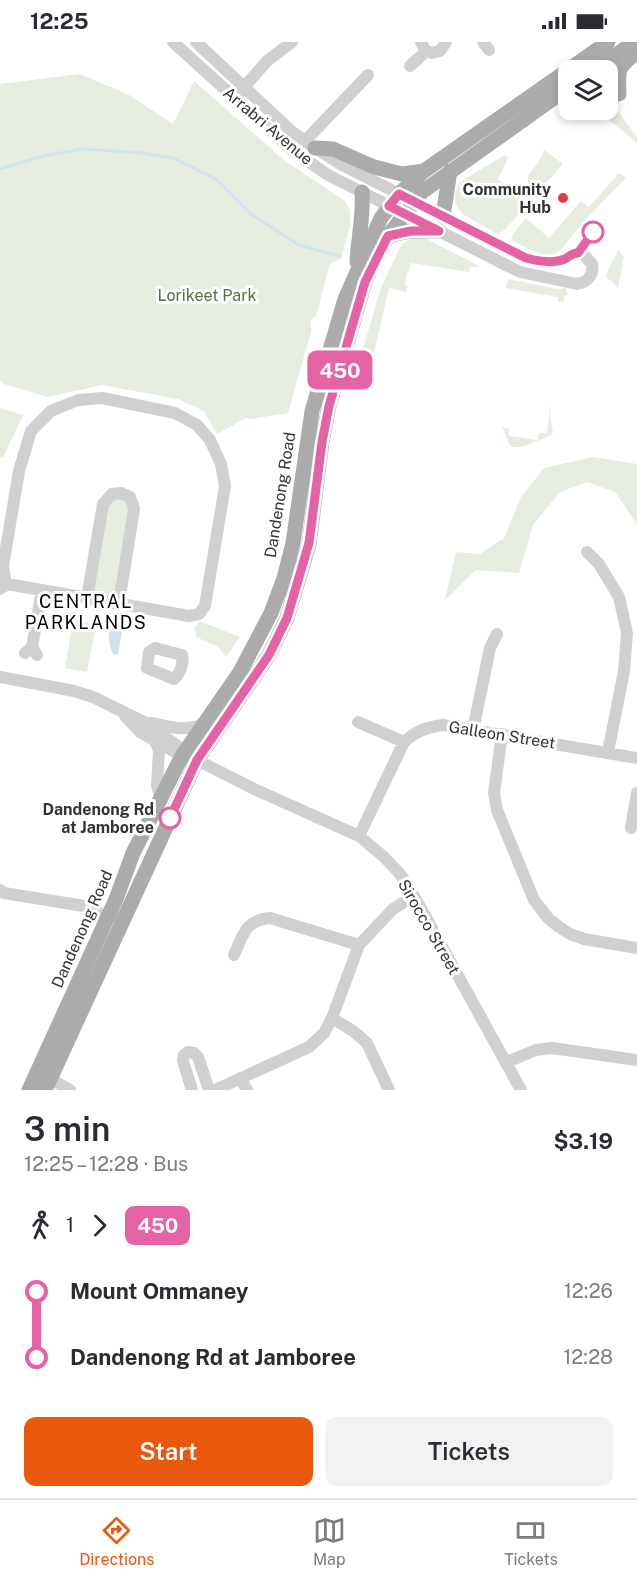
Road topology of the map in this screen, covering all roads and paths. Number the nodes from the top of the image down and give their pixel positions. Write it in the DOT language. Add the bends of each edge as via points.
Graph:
graph roads {
  1 [pos="173,42"];
  2 [pos="195,42"];
  3 [pos="292,42"];
  4 [pos="446,42"];
  5 [pos="608,42"];
  6 [pos="635,42"];
  7 [pos="423,46"];
  8 [pos="637,52"];
  9 [pos="609,60"];
  10 [pos="410,66"];
  11 [pos="368,75"];
  12 [pos="244,87"];
  13 [pos="619,94"];
  14 [pos="558,95"];
  15 [pos="234,98"];
  16 [pos="310,144"];
  17 [pos="424,171"];
  18 [pos="450,171"];
  19 [pos="362,192"];
  20 [pos="399,194"];
  21 [pos="420,204"];
  22 [pos="389,206"];
  23 [pos="404,213"];
  24 [pos="441,223"];
  25 [pos="388,236"];
  26 [pos="565,258"];
  27 [pos="356,271"];
  28 [pos="568,281"];
  29 [pos="586,552"];
  30 [pos="3,587"];
  31 [pos="42,590"];
  32 [pos="87,598"];
  33 [pos="119,603"];
  34 [pos="497,634"];
  35 [pos="31,652"];
  36 [pos="0,677"];
  37 [pos="122,713"];
  38 [pos="144,722"];
  39 [pos="358,722"];
  40 [pos="203,724"];
  41 [pos="473,730"];
  42 [pos="502,734"];
  43 [pos="154,741"];
  44 [pos="404,742"];
  45 [pos="608,753"];
  46 [pos="188,755"];
  47 [pos="637,758"];
  48 [pos="637,793"];
  49 [pos="161,800"];
  50 [pos="631,828"];
  51 [pos="359,836"];
  52 [pos="0,890"];
  53 [pos="414,896"];
  54 [pos="116,899"];
  55 [pos="84,906"];
  56 [pos="116,917"];
  57 [pos="359,945"];
  58 [pos="637,948"];
  59 [pos="234,955"];
  60 [pos="332,1018"];
  61 [pos="637,1060"];
  62 [pos="507,1062"];
  63 [pos="44,1080"];
  64 [pos="244,1084"];
  65 [pos="29,1090"];
  66 [pos="70,1090"];
  67 [pos="192,1090"];
  68 [pos="209,1090"];
  69 [pos="215,1090"];
  70 [pos="389,1090"];
  71 [pos="521,1090"];
  1 -- 15 [label="street, Arrabri Avenue"];
  2 -- 12 [label="street, Arrabri Avenue"];
  3 -- 12 [label="street" via="267,61"];
  4 -- 7 [label="street" via="444,49 436,53"];
  5 -- 17 [label="main road, Dandenong Road"];
  6 -- 9 [label="main road"];
  7 -- 10 [label="street"];
  8 -- 13 [label="main road" via="622,64 618,73"];
  11 -- 16 [label="street"];
  12 -- 15 [label="street"];
  12 -- 16 [label="street, Arrabri Avenue"];
  14 -- 18 [label="main road, Dandenong Road"];
  15 -- 19 [label="street, Arrabri Avenue" via="292,150"];
  16 -- 17 [label="main road" via="402,174"];
  16 -- 20 [label="street, Arrabri Avenue"];
  17 -- 20 [label="main road, Dandenong Road"];
  18 -- 21 [label="main road, Dandenong Road" via="422,192"];
  18 -- 24 [label="main road"];
  19 -- 22 [label="street, Arrabri Avenue"];
  19 -- 27 [label="main road"];
  20 -- 21 [label="street, Arrabri Avenue"];
  20 -- 22 [label="main road, Dandenong Road"];
  21 -- 23 [label="main road, Dandenong Road"];
  21 -- 24 [label="street, Arrabri Avenue"];
  22 -- 23 [label="street, Arrabri Avenue"];
  22 -- 27 [label="main road, Dandenong Road"];
  23 -- 24 [label="street, Arrabri Avenue"];
  23 -- 25 [label="main road, Dandenong Road"];
  24 -- 25 [label="main road"];
  24 -- 26 [label="street" via="539,262"];
  24 -- 28 [label="street" via="520,272"];
  25 -- 46 [label="main road, Dandenong Road" via="365,282 329,406 309,543 287,618 269,655"];
  26 -- 28 [label="street" via="562,271"];
  26 -- 28 [label="street" via="573,253 583,254 593,269 586,281"];
  27 -- 40 [label="main road, Dandenong Road" via="312,411 293,543 278,595 240,672"];
  29 -- 45 [label="street" via="599,564 619,597 627,633"];
  30 -- 31 [label="street"];
  30 -- 33 [label="street" via="19,471 30,431 51,411 78,400 102,398 176,413 196,425 210,440 221,464 225,486 205,606 199,614 189,616"];
  31 -- 32 [label="street"];
  31 -- 35 [label="street"];
  32 -- 33 [label="street"];
  32 -- 33 [label="street" via="103,504 112,494 121,493 130,497 134,508"];
  34 -- 41 [label="street" via="490,648"];
  36 -- 37 [label="street" via="74,691"];
  37 -- 38 [label="street"];
  37 -- 43 [label="street"];
  38 -- 40 [label="street" via="182,729"];
  38 -- 46 [label="street"];
  39 -- 44 [label="street"];
  40 -- 46 [label="main road, Dandenong Road"];
  41 -- 42 [label="street, Galleon Street"];
  41 -- 44 [label="street, Galleon Street" via="443,725 427,727"];
  42 -- 45 [label="street, Galleon Street"];
  42 -- 58 [label="street" via="494,793 497,810 534,900 548,918 570,934"];
  43 -- 46 [label="street"];
  43 -- 49 [label="street" via="159,750 157,785"];
  44 -- 51 [label="street"];
  45 -- 47 [label="street, Galleon Street"];
  46 -- 49 [label="main road, Dandenong Road"];
  46 -- 51 [label="street, Sirocco Street"];
  46 -- 56 [label="main road, Dandenong Road"];
  48 -- 50 [label="street"];
  49 -- 54 [label="main road, Dandenong Road" via="133,853"];
  51 -- 53 [label="street, Sirocco Street" via="400,874"];
  52 -- 55 [label="street"];
  53 -- 57 [label="street" via="393,909"];
  53 -- 62 [label="street, Sirocco Street"];
  54 -- 55 [label="street"];
  54 -- 56 [label="main road, Dandenong Road"];
  55 -- 56 [label="street"];
  56 -- 63 [label="main road, Dandenong Road"];
  57 -- 59 [label="street" via="270,918 248,925"];
  57 -- 60 [label="street"];
  60 -- 64 [label="street" via="324,1033 309,1047"];
  60 -- 70 [label="street" via="367,1043"];
  61 -- 62 [label="street" via="552,1048"];
  62 -- 71 [label="street, Sirocco Street"];
  63 -- 65 [label="main road, Dandenong Road"];
  63 -- 66 [label="street"];
  64 -- 69 [label="street"];
  67 -- 68 [label="street" via="183,1061 188,1052 198,1057"];
}
